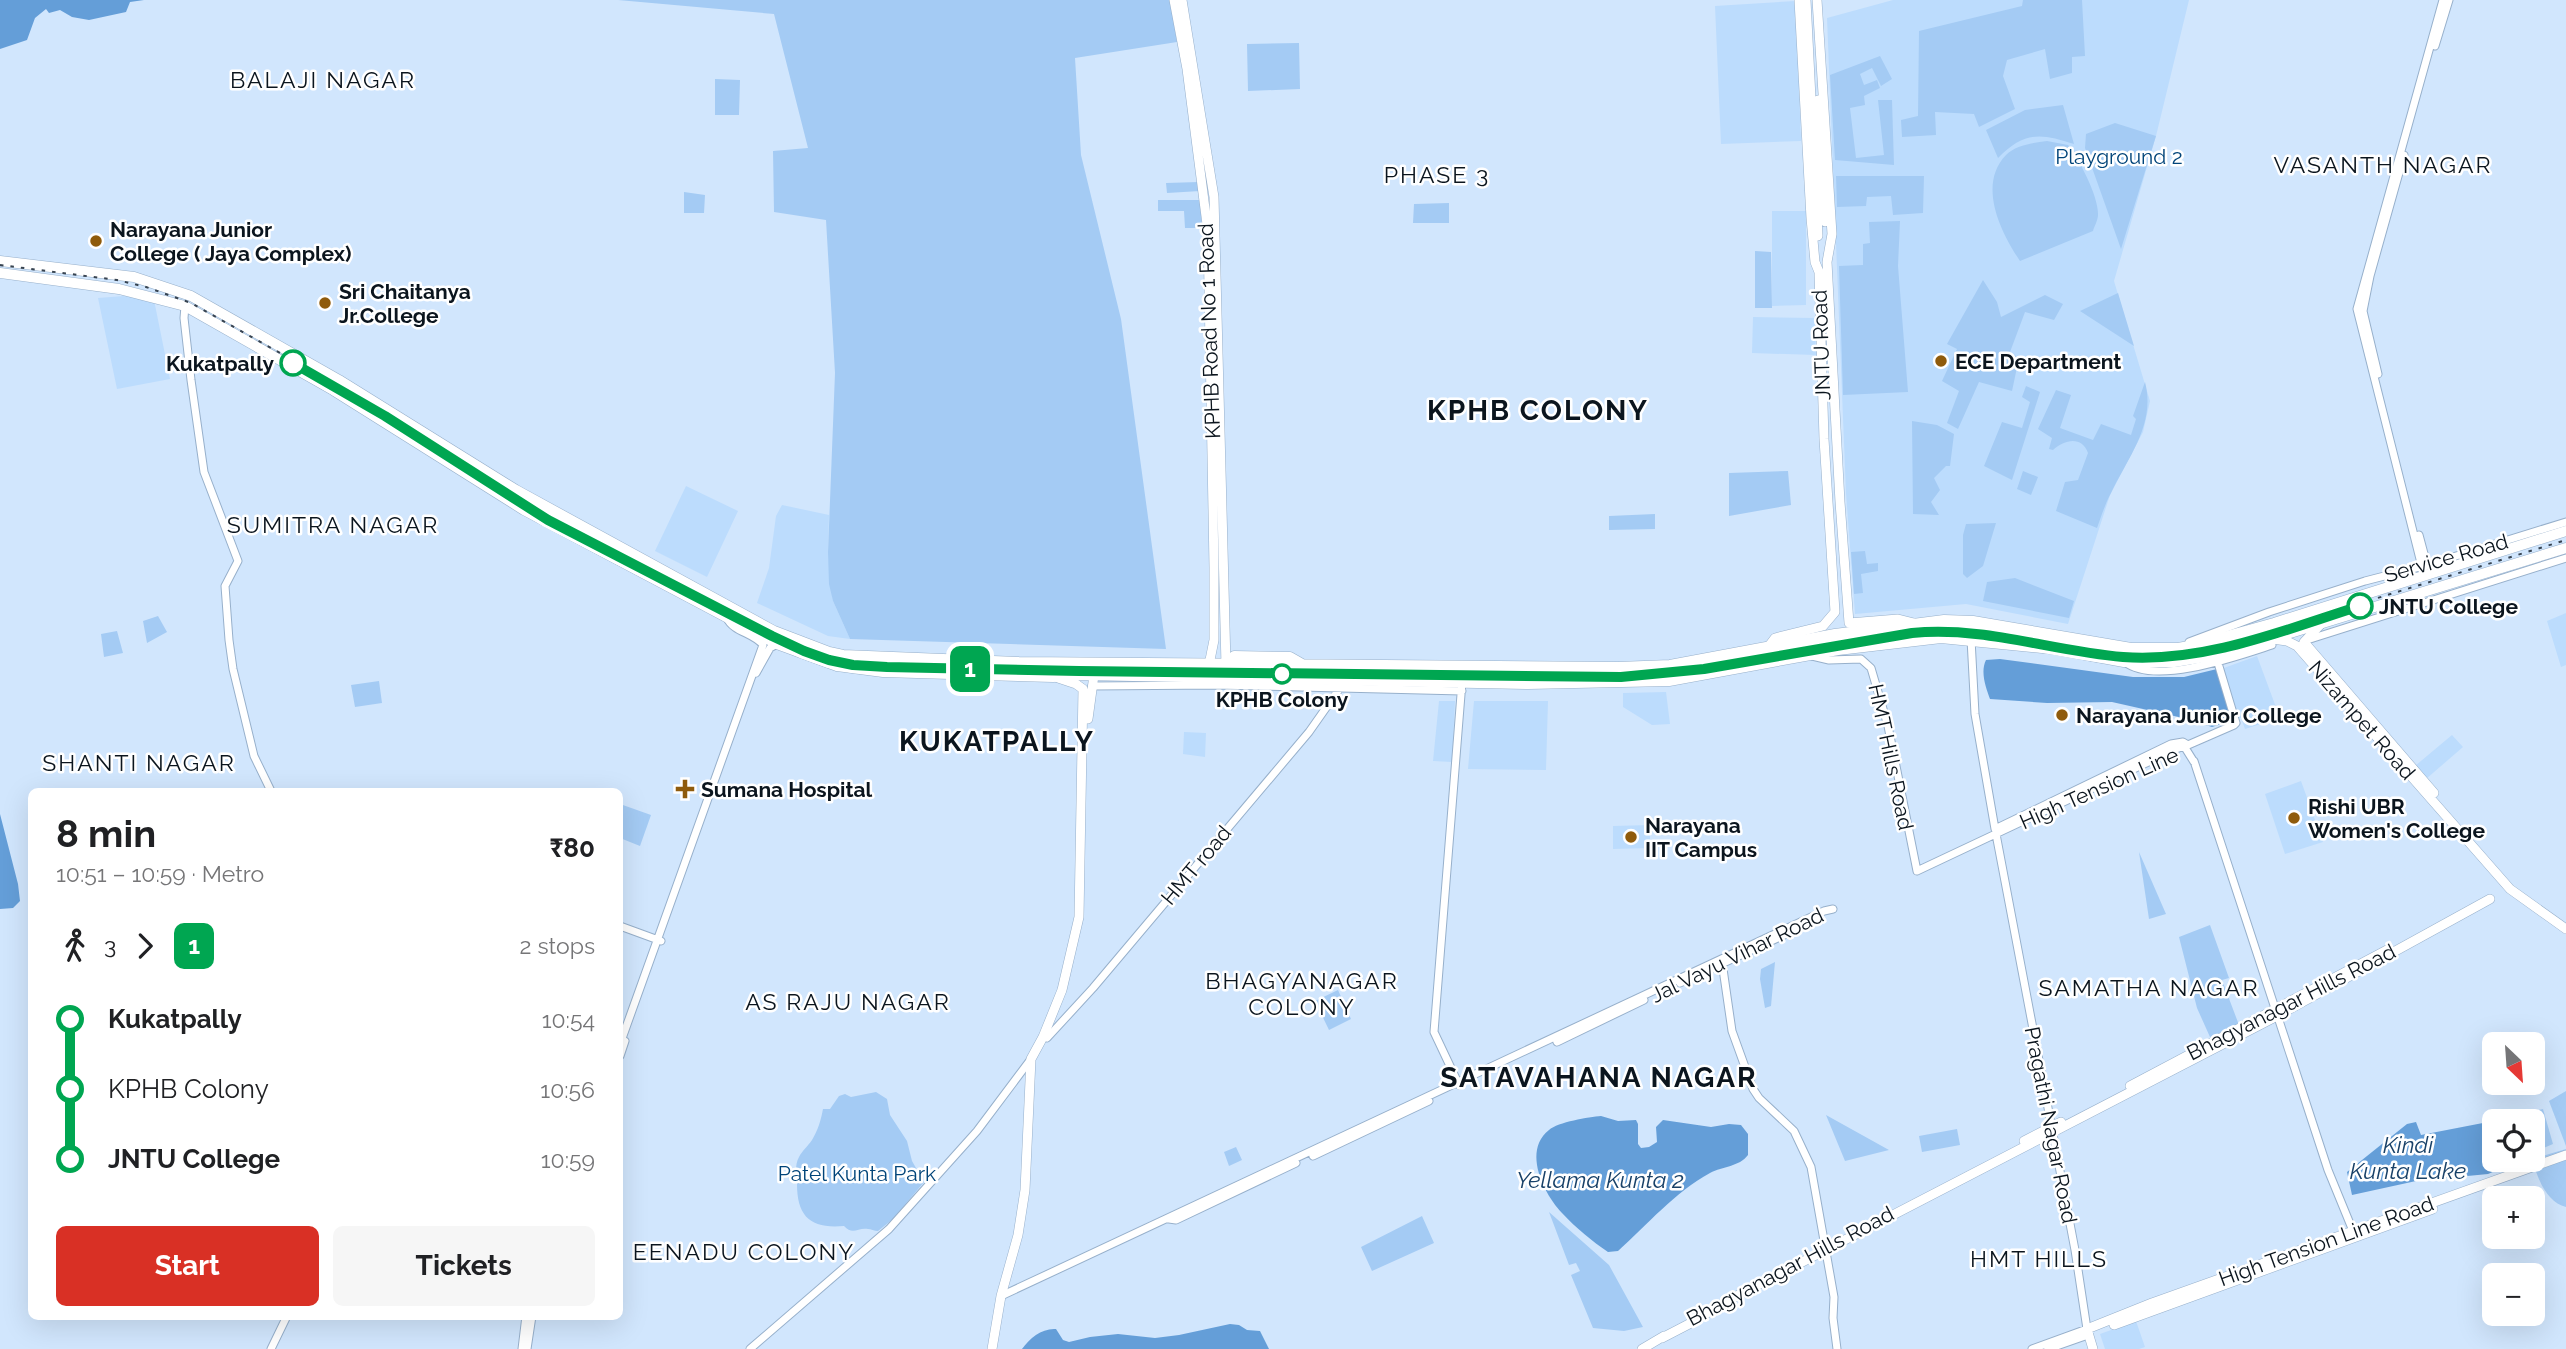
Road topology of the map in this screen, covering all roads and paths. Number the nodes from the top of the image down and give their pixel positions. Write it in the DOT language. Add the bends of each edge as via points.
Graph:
graph roads {
  1 [pos="1174,0"];
  2 [pos="1182,0"];
  3 [pos="1799,0"];
  4 [pos="1805,0"];
  5 [pos="1815,0"];
  6 [pos="2443,0"];
  7 [pos="2449,0"];
  8 [pos="1823,252"];
  9 [pos="0,261"];
  10 [pos="1827,262"];
  11 [pos="1819,271"];
  12 [pos="0,273"];
  13 [pos="186,306"];
  14 [pos="524,494"];
  15 [pos="516,505"];
  16 [pos="2566,522"];
  17 [pos="1842,526"];
  18 [pos="1830,527"];
  19 [pos="2566,531"];
  20 [pos="2566,548"];
  21 [pos="2566,558"];
  22 [pos="2424,569"];
  23 [pos="1849,608"];
  24 [pos="1835,612"];
  25 [pos="727,618"];
  26 [pos="1914,622"];
  27 [pos="2322,622"];
  28 [pos="2058,637"];
  29 [pos="1971,639"];
  30 [pos="2074,639"];
  31 [pos="2270,639"];
  32 [pos="2304,642"];
  33 [pos="777,644"];
  34 [pos="1769,646"];
  35 [pos="2053,649"];
  36 [pos="2168,649"];
  37 [pos="2071,653"];
  38 [pos="1808,655"];
  39 [pos="920,658"];
  40 [pos="943,659"];
  41 [pos="1228,659"];
  42 [pos="2124,662"];
  43 [pos="2218,663"];
  44 [pos="1209,665"];
  45 [pos="1604,667"];
  46 [pos="1618,667"];
  47 [pos="919,673"];
  48 [pos="942,674"];
  49 [pos="1053,677"];
  50 [pos="1199,677"];
  51 [pos="1091,679"];
  52 [pos="1601,682"];
  53 [pos="1621,682"];
  54 [pos="1207,685"];
  55 [pos="1462,687"];
  56 [pos="1340,688"];
  57 [pos="2188,745"];
  58 [pos="2194,762"];
  59 [pos="270,788"];
  60 [pos="1997,831"];
  61 [pos="2490,899"];
  62 [pos="623,927"];
  63 [pos="2566,927"];
  64 [pos="660,940"];
  65 [pos="1722,961"];
  66 [pos="2278,1012"];
  67 [pos="623,1036"];
  68 [pos="1045,1042"];
  69 [pos="623,1047"];
  70 [pos="1031,1059"];
  71 [pos="1459,1085"];
  72 [pos="2052,1130"];
  73 [pos="2566,1154"];
  74 [pos="2566,1160"];
  75 [pos="2353,1231"];
  76 [pos="1826,1248"];
  77 [pos="1010,1269"];
  78 [pos="1003,1295"];
  79 [pos="285,1320"];
  80 [pos="526,1320"];
  81 [pos="531,1320"];
  82 [pos="2090,1331"];
  83 [pos="271,1349"];
  84 [pos="524,1349"];
  85 [pos="750,1349"];
  86 [pos="994,1349"];
  87 [pos="1642,1349"];
  88 [pos="1837,1349"];
  89 [pos="2032,1349"];
  90 [pos="2048,1349"];
  91 [pos="2096,1349"];
  1 -- 44 [label="main road, KPHB Road No 1 Road" via="1208,232 1214,567 1214,640"];
  2 -- 41 [label="main road, KPHB Road No 1 Road" via="1214,197 1223,640"];
  3 -- 11 [label="main road, JNTU Road" via="1811,218"];
  4 -- 8 [label="main road"];
  5 -- 8 [label="main road"];
  5 -- 10 [label="main road, JNTU Road" via="1832,234"];
  6 -- 22 [label="street" via="2357,309"];
  7 -- 22 [label="street" via="2363,312"];
  8 -- 10 [label="main road"];
  8 -- 11 [label="main road"];
  9 -- 14 [label="highway" via="134,276 191,296"];
  10 -- 17 [label="main road, JNTU Road"];
  11 -- 18 [label="main road, JNTU Road"];
  12 -- 13 [label="highway" via="119,289"];
  13 -- 15 [label="highway" via="333,390"];
  13 -- 59 [label="street" via="204,472 238,561 226,586 233,668 254,756"];
  14 -- 15 [label="highway"];
  14 -- 39 [label="highway" via="774,631 843,655"];
  15 -- 25 [label="highway"];
  16 -- 22 [label="street, Service Road"];
  17 -- 18 [label="main road"];
  17 -- 23 [label="main road, JNTU Road"];
  18 -- 24 [label="main road, JNTU Road"];
  19 -- 22 [label="highway"];
  20 -- 27 [label="highway"];
  21 -- 32 [label="street"];
  22 -- 36 [label="street, Service Road" via="2365,581"];
  22 -- 36 [label="highway" via="2287,618"];
  23 -- 24 [label="main road" via="1844,614"];
  23 -- 26 [label="main road" via="1850,623"];
  24 -- 34 [label="main road" via="1824,626 1775,638"];
  25 -- 33 [label="highway"];
  25 -- 64 [label="street" via="763,645"];
  26 -- 28 [label="highway" via="1973,621"];
  26 -- 34 [label="highway"];
  27 -- 31 [label="highway"];
  27 -- 32 [label="main road, Nizampet Road"];
  28 -- 30 [label="highway"];
  28 -- 35 [label="highway" via="2060,645"];
  29 -- 35 [label="highway"];
  29 -- 38 [label="highway" via="1941,638"];
  29 -- 60 [label="street, Pragathi Nagar Road" via="1975,714"];
  30 -- 36 [label="highway"];
  30 -- 37 [label="highway" via="2068,644"];
  31 -- 42 [label="highway" via="2174,662"];
  31 -- 43 [label="street" via="2272,645"];
  31 -- 63 [label="main road, Nizampet Road" via="2297,646 2510,889"];
  32 -- 63 [label="main road, Nizampet Road" via="2508,878"];
  33 -- 47 [label="highway" via="837,666"];
  33 -- 64 [label="street" via="755,675"];
  34 -- 46 [label="highway" via="1670,665"];
  35 -- 37 [label="highway"];
  37 -- 42 [label="highway"];
  38 -- 53 [label="highway" via="1669,681"];
  38 -- 60 [label="street, HMT Hills Road" via="1861,659 1871,668 1888,726 1914,869"];
  39 -- 40 [label="highway"];
  39 -- 47 [label="highway"];
  40 -- 44 [label="highway"];
  40 -- 48 [label="highway"];
  41 -- 44 [label="highway"];
  41 -- 45 [label="highway" via="1305,666"];
  42 -- 43 [label="street" via="2147,671"];
  43 -- 57 [label="street" via="2236,723"];
  45 -- 46 [label="highway"];
  45 -- 52 [label="highway"];
  46 -- 53 [label="highway" via="1616,676"];
  47 -- 48 [label="highway"];
  48 -- 49 [label="highway"];
  49 -- 51 [label="highway"];
  49 -- 70 [label="main road" via="1083,689 1078,923 1062,990"];
  50 -- 51 [label="highway"];
  50 -- 54 [label="highway"];
  50 -- 55 [label="highway"];
  51 -- 54 [label="street"];
  51 -- 68 [label="main road" via="1083,771 1083,916 1072,974"];
  52 -- 53 [label="highway"];
  52 -- 55 [label="highway"];
  54 -- 56 [label="street"];
  55 -- 56 [label="street"];
  55 -- 71 [label="street" via="1434,1032"];
  56 -- 68 [label="street, HMT road" via="1309,732"];
  57 -- 58 [label="street"];
  57 -- 60 [label="street, High Tension Line" via="2177,743 2044,803"];
  58 -- 60 [label="street, High Tension Line" via="2184,746 2176,748"];
  58 -- 66 [label="street"];
  60 -- 72 [label="street, Pragathi Nagar Road"];
  61 -- 66 [label="main road, Bhagyanagar Hills Road"];
  62 -- 64 [label="street"];
  64 -- 67 [label="street"];
  64 -- 69 [label="street"];
  65 -- 65 [label="street, Jal Vayu Vihar Road" via="1824,911 1833,909 1827,915"];
  65 -- 71 [label="street, Jal Vayu Vihar Road"];
  65 -- 76 [label="street" via="1732,1031 1753,1088 1794,1131 1811,1167"];
  66 -- 72 [label="main road, Bhagyanagar Hills Road"];
  66 -- 75 [label="street"];
  68 -- 77 [label="main road" via="1035,1071 1029,1191"];
  70 -- 77 [label="main road" via="1025,1190"];
  70 -- 85 [label="street" via="976,1131 889,1229"];
  71 -- 78 [label="street, Jal Vayu Vihar Road"];
  72 -- 76 [label="main road, Bhagyanagar Hills Road"];
  72 -- 82 [label="street, Pragathi Nagar Road"];
  73 -- 75 [label="main road, High Tension Line Road"];
  74 -- 82 [label="main road, High Tension Line Road"];
  75 -- 82 [label="main road, High Tension Line Road"];
  76 -- 87 [label="main road, Bhagyanagar Hills Road" via="1726,1297"];
  76 -- 88 [label="street"];
  77 -- 78 [label="main road"];
  78 -- 86 [label="main road"];
  79 -- 83 [label="street"];
  80 -- 84 [label="street"];
  81 -- 84 [label="street"];
  82 -- 89 [label="street"];
  82 -- 90 [label="street"];
  82 -- 91 [label="main road, Pragathi Nagar Road"];
}
